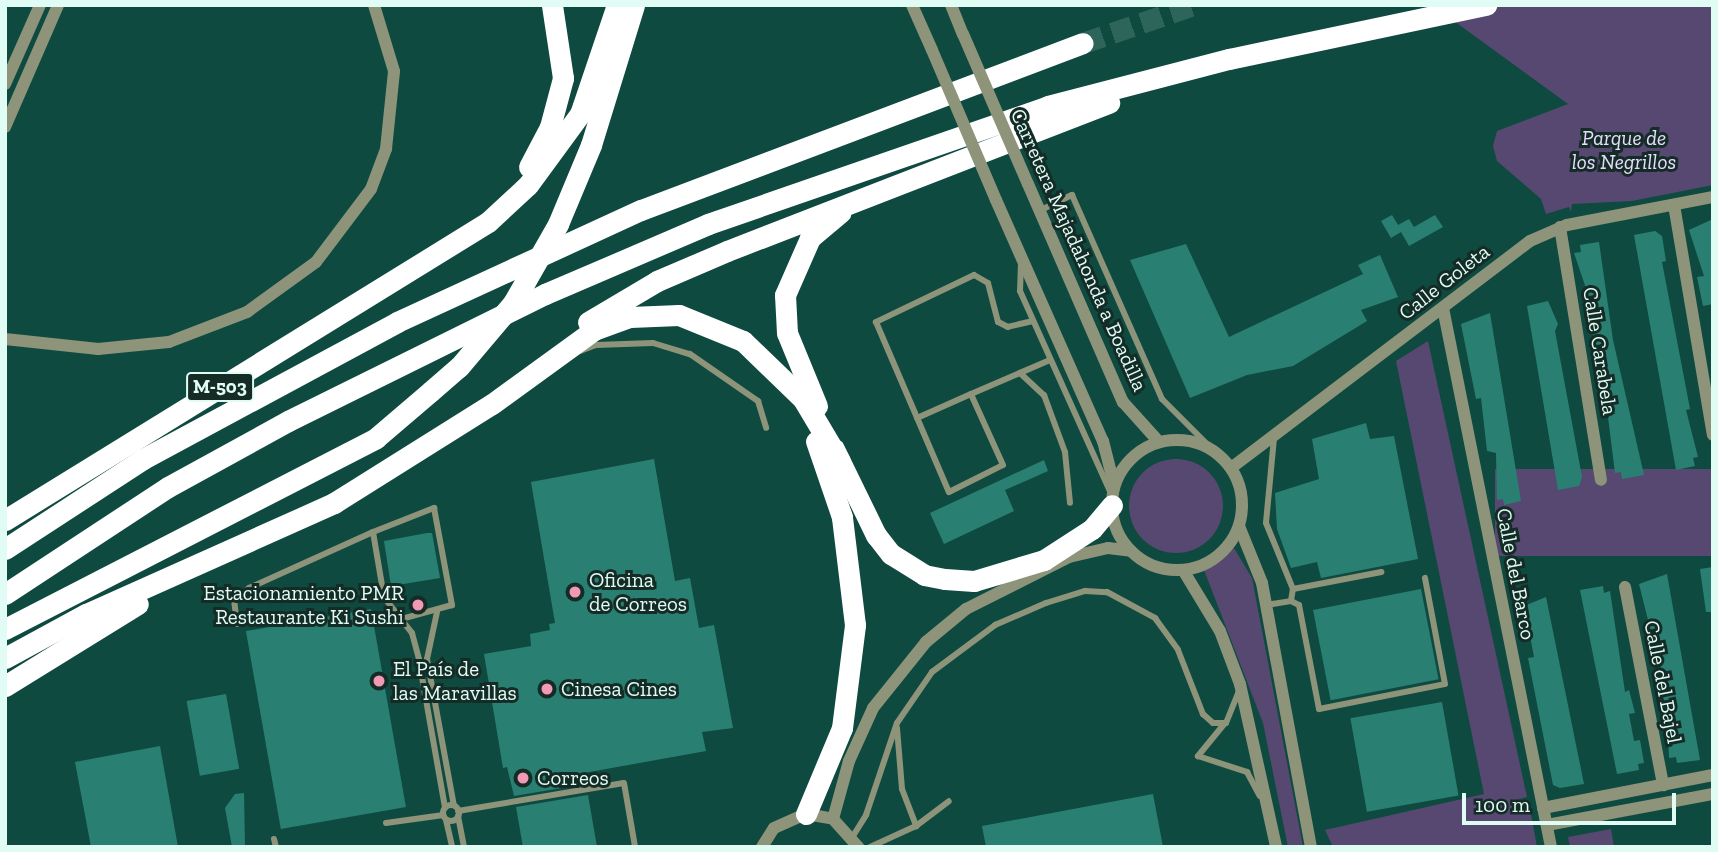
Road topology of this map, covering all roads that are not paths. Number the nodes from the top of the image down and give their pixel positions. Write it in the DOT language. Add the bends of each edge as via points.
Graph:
graph roads {
  1 [pos="40,5"];
  2 [pos="58,5"];
  3 [pos="374,5"];
  4 [pos="552,5"];
  5 [pos="617,5"];
  6 [pos="634,5"];
  7 [pos="912,5"];
  8 [pos="1486,5"];
  9 [pos="953,8"];
  10 [pos="1083,43"];
  11 [pos="1229,59"];
  12 [pos="5,84"];
  13 [pos="5,127"];
  14 [pos="947,161"];
  15 [pos="1713,197"];
  16 [pos="1674,205"];
  17 [pos="1039,211"];
  18 [pos="1560,227"];
  19 [pos="436,254"];
  20 [pos="1021,257"];
  21 [pos="1443,308"];
  22 [pos="1033,321"];
  23 [pos="5,339"];
  24 [pos="1050,360"];
  25 [pos="779,371"];
  26 [pos="1020,373"];
  27 [pos="971,394"];
  28 [pos="492,404"];
  29 [pos="917,418"];
  30 [pos="766,428"];
  31 [pos="448,431"];
  32 [pos="1713,435"];
  33 [pos="1274,436"];
  34 [pos="1159,442"];
  35 [pos="1215,452"];
  36 [pos="839,461"];
  37 [pos="1231,468"];
  38 [pos="1601,480"];
  39 [pos="1113,496"];
  40 [pos="1070,503"];
  41 [pos="5,520"];
  42 [pos="1239,526"];
  43 [pos="373,532"];
  44 [pos="5,549"];
  45 [pos="1131,551"];
  46 [pos="222,557"];
  47 [pos="1069,557"];
  48 [pos="1044,560"];
  49 [pos="1183,570"];
  50 [pos="1381,572"];
  51 [pos="1424,578"];
  52 [pos="1625,587"];
  53 [pos="1293,589"];
  54 [pos="5,594"];
  55 [pos="1291,601"];
  56 [pos="1266,604"];
  57 [pos="437,611"];
  58 [pos="401,619"];
  59 [pos="237,624"];
  60 [pos="5,629"];
  61 [pos="5,658"];
  62 [pos="1240,684"];
  63 [pos="5,685"];
  64 [pos="897,723"];
  65 [pos="1226,723"];
  66 [pos="1713,775"];
  67 [pos="1664,785"];
  68 [pos="1713,794"];
  69 [pos="949,801"];
  70 [pos="1543,808"];
  71 [pos="457,811"];
  72 [pos="1269,813"];
  73 [pos="445,814"];
  74 [pos="806,814"];
  75 [pos="833,819"];
  76 [pos="386,824"];
  77 [pos="1547,825"];
  78 [pos="916,826"];
  79 [pos="274,839"];
  80 [pos="855,841"];
  81 [pos="276,847"];
  82 [pos="452,847"];
  83 [pos="464,847"];
  84 [pos="635,847"];
  85 [pos="762,847"];
  86 [pos="870,847"];
  87 [pos="1276,847"];
  88 [pos="1311,847"];
  89 [pos="1551,847"];
  1 -- 12 [label="street"];
  2 -- 13 [label="street"];
  3 -- 23 [label="street" via="394,71 386,149 371,189 316,262 247,312 169,342 98,349"];
  4 -- 19 [label="highway" via="562,78 542,145 520,181"];
  5 -- 19 [label="highway, M-503" via="580,114 554,153 488,222"];
  6 -- 60 [label="highway, bridge" via="591,145 558,224 513,303 459,367 376,438"];
  7 -- 20 [label="street, bridge"];
  8 -- 11 [label="highway"];
  9 -- 17 [label="street, Carretera Majadahonda a Boadilla, bridge"];
  10 -- 44 [label="highway" via="641,210 397,322 144,459"];
  11 -- 14 [label="highway"];
  11 -- 54 [label="highway" via="1048,106 879,163 708,224 545,294 288,421 168,487"];
  14 -- 31 [label="highway" via="657,281 587,323"];
  14 -- 36 [label="highway" via="827,220 794,264 785,295 787,332"];
  15 -- 16 [label="street, Calle Goleta"];
  16 -- 18 [label="street, Calle Goleta"];
  16 -- 32 [label="street"];
  17 -- 34 [label="street, Carretera Majadahonda a Boadilla" via="1123,402"];
  17 -- 35 [label="lane" via="1072,195 1162,399"];
  18 -- 21 [label="street, Calle Goleta" via="1530,241"];
  18 -- 38 [label="street, Calle Carabela"];
  19 -- 41 [label="highway, M-503"];
  20 -- 22 [label="lane" via="1020,290"];
  20 -- 39 [label="street" via="1103,441"];
  21 -- 33 [label="street, Calle Goleta"];
  21 -- 70 [label="street, Calle del Barco"];
  22 -- 24 [label="lane"];
  22 -- 29 [label="lane" via="1008,327 998,322 988,283 974,275 876,322"];
  24 -- 26 [label="lane"];
  24 -- 39 [label="lane"];
  25 -- 28 [label="highway" via="743,341 699,320 630,317 594,330"];
  25 -- 36 [label="highway"];
  25 -- 74 [label="highway" via="820,449 842,517 853,578 848,701"];
  26 -- 27 [label="lane"];
  26 -- 40 [label="lane" via="1048,407 1065,452"];
  27 -- 29 [label="lane"];
  27 -- 29 [label="lane" via="1003,466 949,492"];
  28 -- 30 [label="lane" via="596,345 653,343 726,374 758,401"];
  28 -- 31 [label="highway"];
  31 -- 46 [label="highway" via="334,502"];
  33 -- 37 [label="street, Calle Goleta"];
  33 -- 53 [label="lane" via="1266,523"];
  34 -- 35 [label="street" via="1188,440"];
  34 -- 39 [label="street" via="1131,458"];
  35 -- 37 [label="street"];
  36 -- 48 [label="highway" via="876,535 891,554 924,575 974,581"];
  37 -- 42 [label="street" via="1242,506"];
  39 -- 45 [label="street" via="1114,522"];
  39 -- 48 [label="highway" via="1092,529"];
  42 -- 49 [label="street" via="1217,556"];
  42 -- 56 [label="street"];
  43 -- 57 [label="lane" via="434,508 453,606"];
  43 -- 58 [label="lane" via="384,597"];
  43 -- 59 [label="lane" via="248,588 234,601"];
  45 -- 47 [label="street" via="1108,548"];
  45 -- 49 [label="street" via="1155,566"];
  46 -- 61 [label="highway" via="86,614"];
  46 -- 63 [label="highway"];
  47 -- 48 [label="highway"];
  47 -- 75 [label="street" via="966,609 889,683 849,761"];
  49 -- 62 [label="street" via="1220,631"];
  50 -- 53 [label="lane"];
  51 -- 55 [label="lane" via="1445,684 1318,709 1299,605"];
  52 -- 67 [label="street, Calle del Bajel"];
  53 -- 55 [label="lane"];
  55 -- 56 [label="lane"];
  56 -- 88 [label="street"];
  57 -- 58 [label="lane"];
  57 -- 71 [label="lane" via="428,659"];
  58 -- 73 [label="lane" via="412,633 419,660"];
  62 -- 65 [label="lane"];
  62 -- 72 [label="street"];
  64 -- 65 [label="lane" via="932,672 960,648 995,625 1085,591 1128,599 1155,618 1178,650 1203,714 1213,723"];
  64 -- 78 [label="lane" via="902,789"];
  64 -- 80 [label="lane"];
  65 -- 72 [label="lane" via="1198,756 1247,772"];
  66 -- 67 [label="street"];
  67 -- 70 [label="street"];
  68 -- 77 [label="street"];
  69 -- 78 [label="lane"];
  70 -- 77 [label="street, Calle del Barco"];
  71 -- 73 [label="lane"];
  71 -- 73 [label="lane"];
  71 -- 83 [label="lane"];
  71 -- 84 [label="lane" via="624,783"];
  72 -- 87 [label="street"];
  73 -- 76 [label="lane"];
  73 -- 82 [label="lane"];
  74 -- 75 [label="street"];
  74 -- 85 [label="street" via="774,828"];
  75 -- 80 [label="street"];
  77 -- 89 [label="street, Calle del Barco"];
  78 -- 86 [label="lane"];
  79 -- 81 [label="lane"];
}
